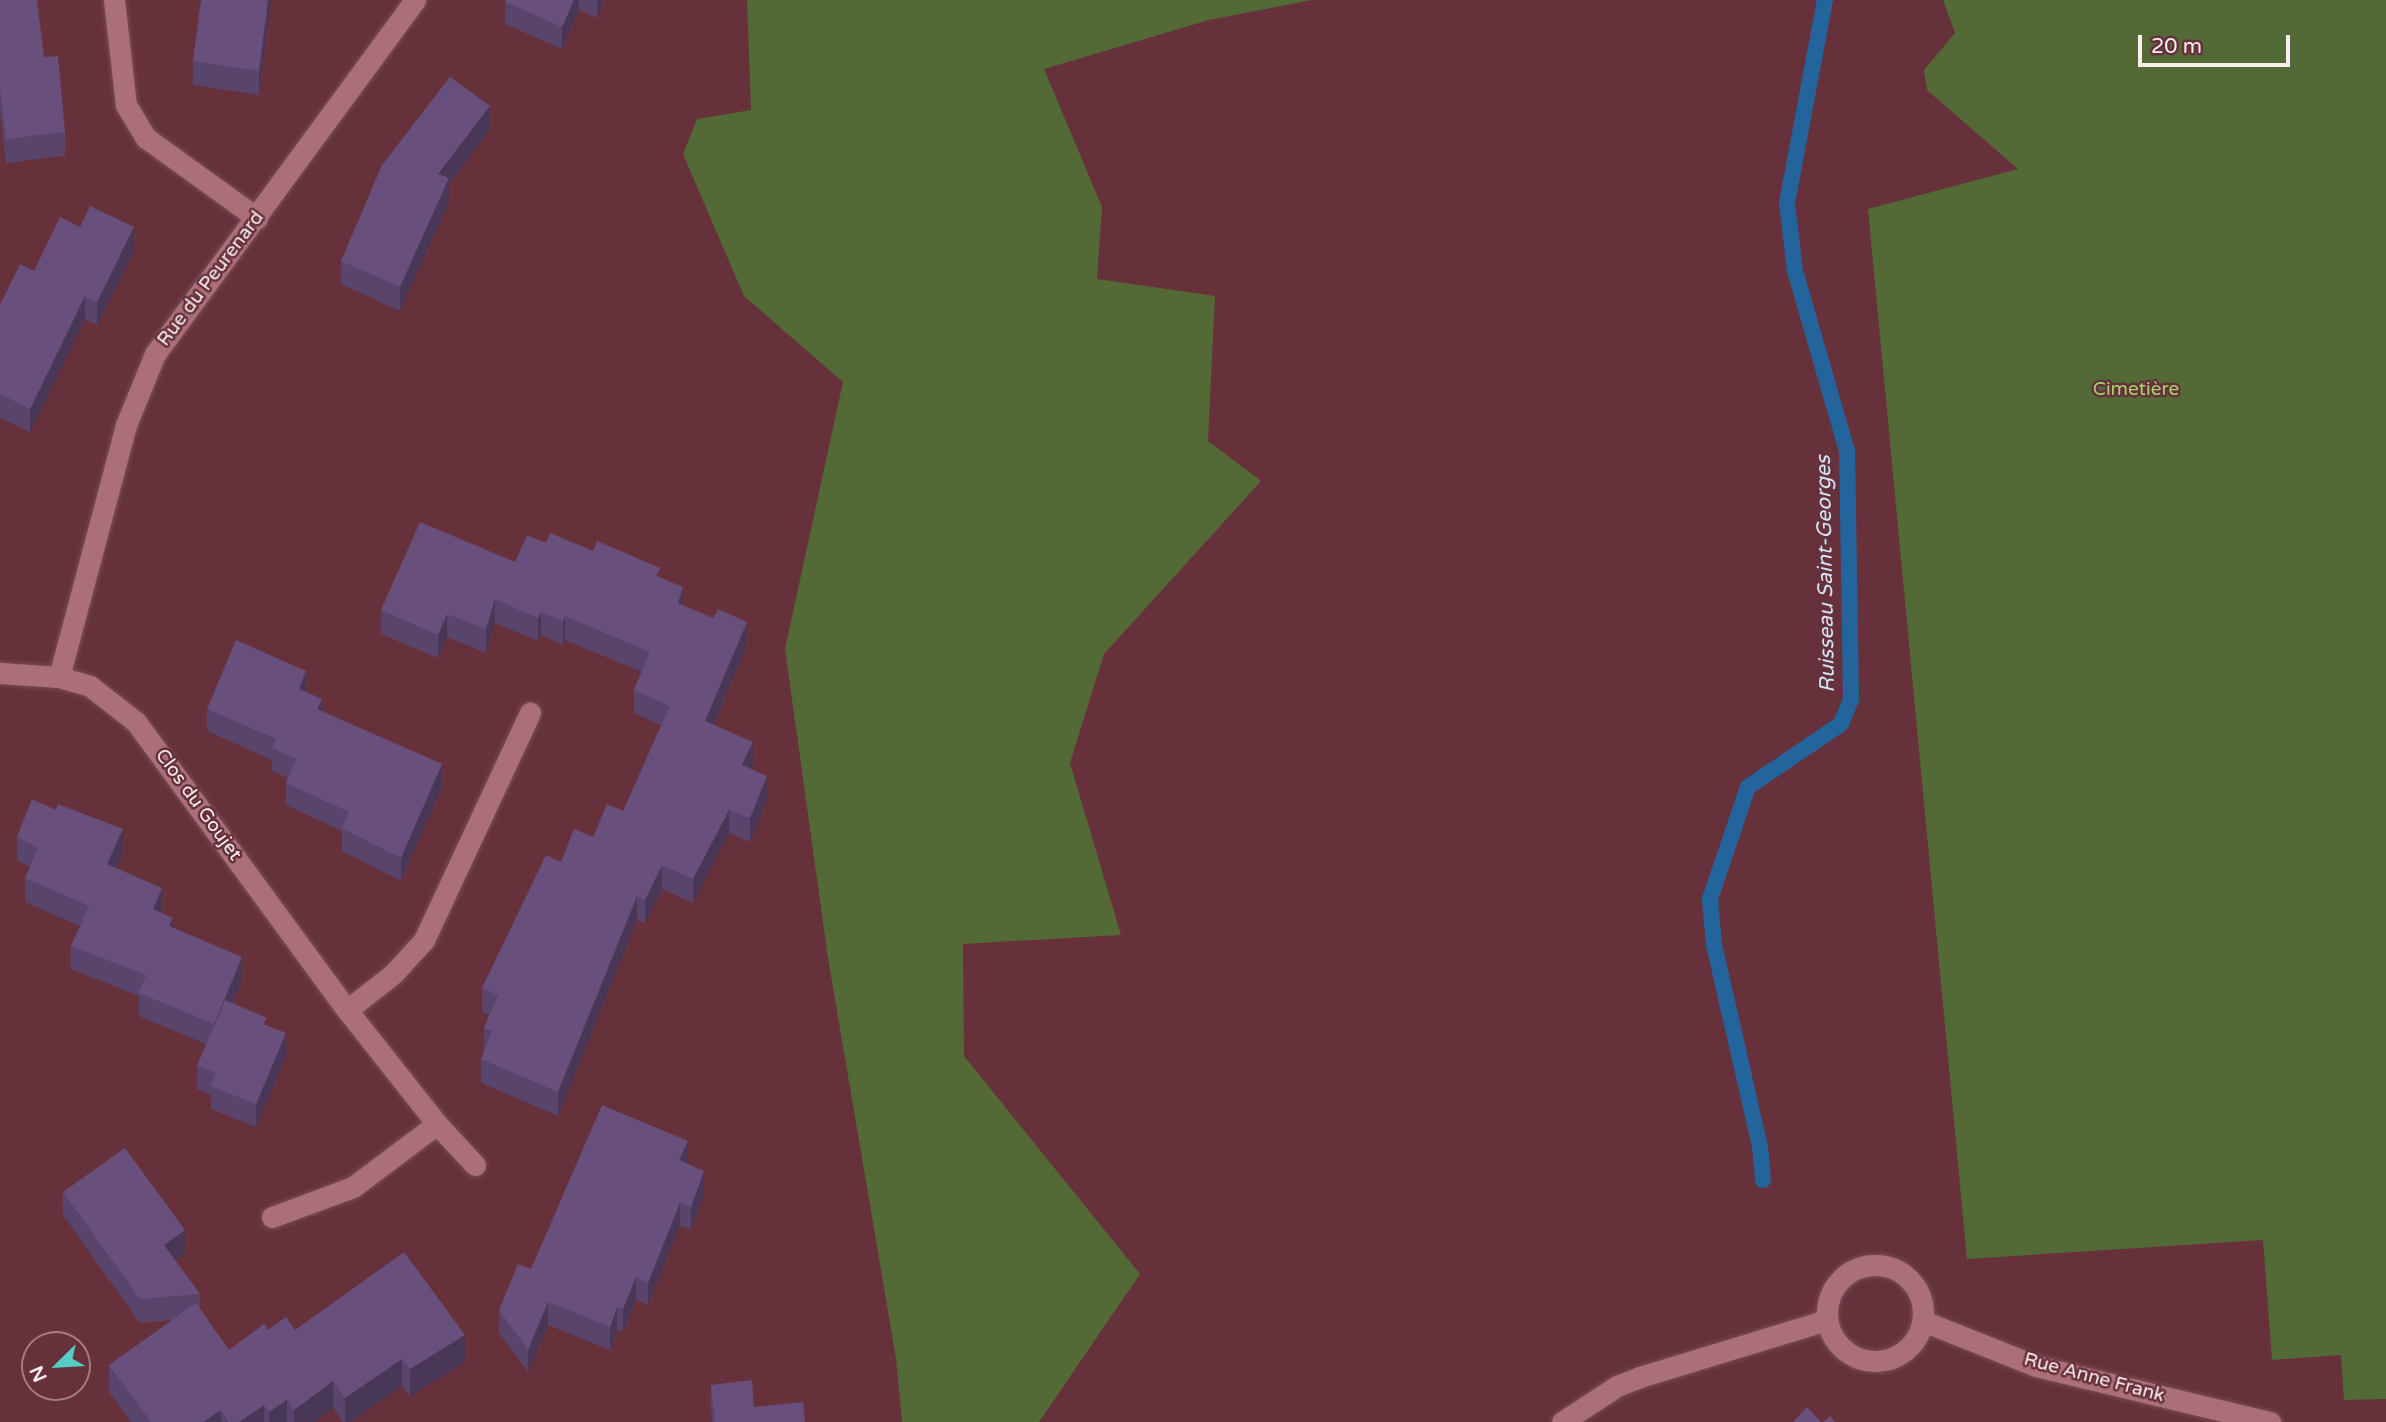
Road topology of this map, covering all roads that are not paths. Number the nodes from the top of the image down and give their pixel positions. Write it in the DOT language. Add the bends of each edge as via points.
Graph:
graph roads {
  1 [pos="114,0"];
  2 [pos="415,0"];
  3 [pos="257,218"];
  4 [pos="0,673"];
  5 [pos="59,677"];
  6 [pos="530,713"];
  7 [pos="347,1010"];
  8 [pos="437,1124"];
  9 [pos="475,1165"];
  10 [pos="272,1217"];
  11 [pos="1826,1320"];
  12 [pos="1923,1321"];
  13 [pos="1562,1422"];
  14 [pos="2270,1422"];
  1 -- 3 [label="street" via="126,105 146,138"];
  2 -- 3 [label="street, Rue du Peurenard"];
  3 -- 5 [label="street, Rue du Peurenard" via="155,354 127,425"];
  4 -- 5 [label="street, Clos du Goujet"];
  5 -- 7 [label="street, Clos du Goujet" via="90,687 136,722"];
  6 -- 7 [label="street" via="424,940 393,974"];
  7 -- 8 [label="street, Clos du Goujet"];
  8 -- 9 [label="street, Clos du Goujet"];
  8 -- 10 [label="street" via="353,1187"];
  11 -- 12 [label="street" via="1840,1347 1852,1356 1881,1361 1909,1348"];
  11 -- 12 [label="street" via="1831,1290 1841,1278 1853,1269 1883,1264 1909,1279 1920,1298"];
  11 -- 13 [label="street" via="1617,1386"];
  12 -- 14 [label="street, Rue Anne Frank" via="2036,1366"];
}
